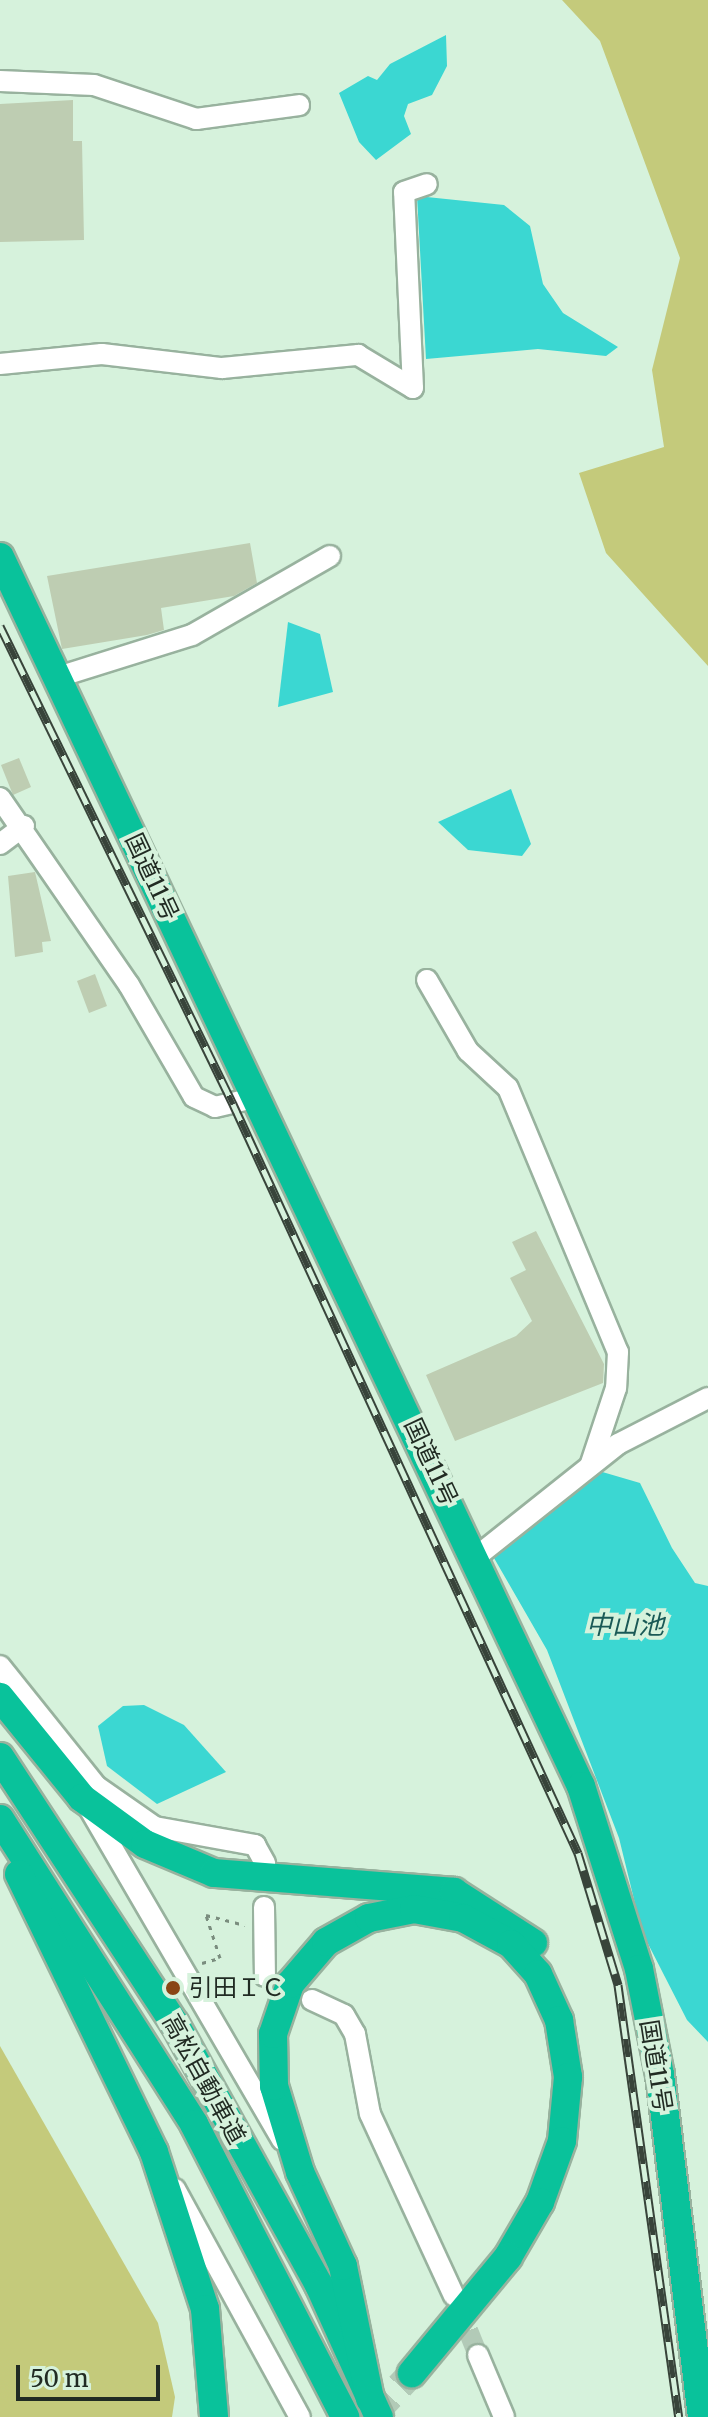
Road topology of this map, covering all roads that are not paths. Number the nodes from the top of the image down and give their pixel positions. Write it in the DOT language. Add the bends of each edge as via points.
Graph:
graph roads {
  1 [pos="0,81"];
  2 [pos="299,105"];
  3 [pos="427,184"];
  4 [pos="0,364"];
  5 [pos="330,556"];
  6 [pos="0,557"];
  7 [pos="58,677"];
  8 [pos="0,798"];
  9 [pos="24,826"];
  10 [pos="0,844"];
  11 [pos="427,980"];
  12 [pos="258,1097"];
  13 [pos="708,1398"];
  14 [pos="590,1466"];
  15 [pos="476,1557"];
  16 [pos="0,1666"];
  17 [pos="0,1697"];
  18 [pos="0,1757"];
  19 [pos="82,1798"];
  20 [pos="0,1819"];
  21 [pos="0,1834"];
  22 [pos="265,1863"];
  23 [pos="264,1907"];
  24 [pos="265,1976"];
  25 [pos="312,2000"];
  26 [pos="154,2152"];
  27 [pos="300,2172"];
  28 [pos="454,2296"];
  29 [pos="478,2355"];
  30 [pos="375,2408"];
  31 [pos="214,2417"];
  32 [pos="300,2417"];
  33 [pos="345,2417"];
  34 [pos="504,2417"];
  35 [pos="702,2417"];
  1 -- 2 [label="street" via="94,85 196,119"];
  3 -- 4 [label="street" via="404,192 413,388 358,355 222,368 102,354"];
  5 -- 7 [label="street" via="192,635"];
  6 -- 7 [label="highway, 国道11号"];
  7 -- 12 [label="highway, 国道11号"];
  8 -- 9 [label="street"];
  9 -- 10 [label="street"];
  9 -- 12 [label="street" via="194,1097 215,1107"];
  11 -- 14 [label="street" via="468,1051 508,1088 618,1352 616,1388"];
  12 -- 15 [label="highway, 国道11号"];
  13 -- 14 [label="street"];
  14 -- 15 [label="street"];
  15 -- 35 [label="highway, 国道11号" via="581,1786 639,1969 660,2075"];
  16 -- 22 [label="street" via="96,1786 155,1827 255,1845"];
  17 -- 19 [label="highway"];
  18 -- 30 [label="highway, 高松自動車道" via="175,2024 319,2285"];
  19 -- 27 [label="street"];
  19 -- 27 [label="highway" via="145,1844 214,1873 454,1892 523,1930 551,1964 576,2017 584,2078 578,2147 556,2211 524,2265 418,2381 508,2257 540,2202 562,2141 568,2077 559,2020 538,1974 511,1944 463,1918 414,1909 369,1918 326,1942 290,1984 273,2034 274,2086"];
  20 -- 33 [label="highway, 高松自動車道" via="194,2124"];
  21 -- 26 [label="highway"];
  23 -- 24 [label="street" via="260,1929"];
  25 -- 28 [label="street" via="344,2015 355,2034 370,2114"];
  26 -- 31 [label="highway" via="205,2309"];
  26 -- 32 [label="street"];
  27 -- 30 [label="highway" via="343,2266"];
  29 -- 34 [label="street"];
}
